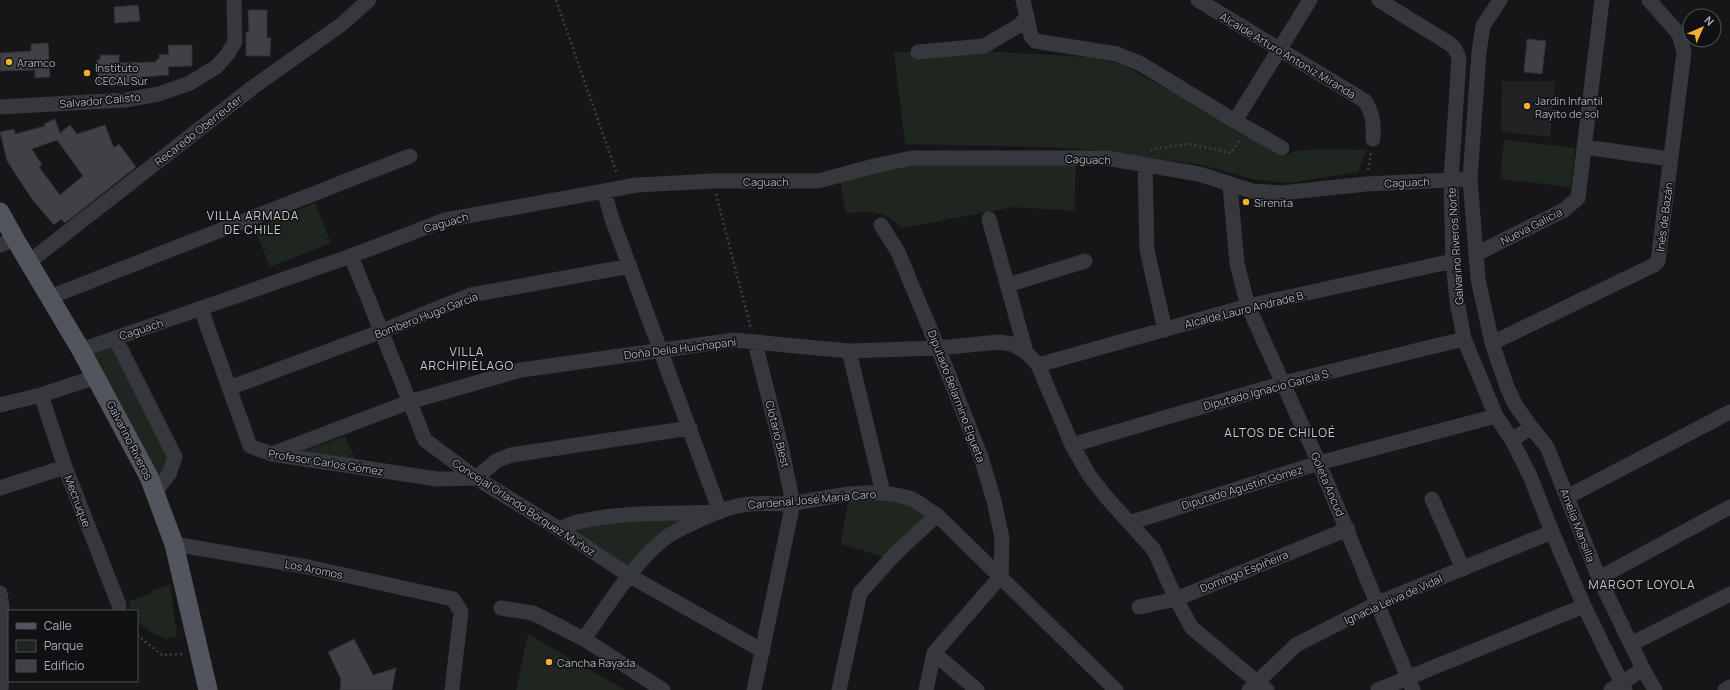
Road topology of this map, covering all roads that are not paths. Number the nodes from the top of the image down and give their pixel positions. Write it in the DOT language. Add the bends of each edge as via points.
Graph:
graph roads {
  1 [pos="234,0"];
  2 [pos="369,0"];
  3 [pos="1023,0"];
  4 [pos="1198,0"];
  5 [pos="1310,0"];
  6 [pos="1379,0"];
  7 [pos="1500,0"];
  8 [pos="1602,0"];
  9 [pos="1650,0"];
  10 [pos="1026,16"];
  11 [pos="1279,49"];
  12 [pos="918,52"];
  13 [pos="0,107"];
  14 [pos="1242,125"];
  15 [pos="1373,139"];
  16 [pos="1282,148"];
  17 [pos="1584,148"];
  18 [pos="410,156"];
  19 [pos="1670,159"];
  20 [pos="1146,165"];
  21 [pos="1470,179"];
  22 [pos="1451,180"];
  23 [pos="1230,184"];
  24 [pos="604,191"];
  25 [pos="0,212"];
  26 [pos="989,219"];
  27 [pos="881,225"];
  28 [pos="7,242"];
  29 [pos="1476,254"];
  30 [pos="351,256"];
  31 [pos="1084,261"];
  32 [pos="1454,261"];
  33 [pos="29,262"];
  34 [pos="630,266"];
  35 [pos="1008,285"];
  36 [pos="50,297"];
  37 [pos="1248,306"];
  38 [pos="201,309"];
  39 [pos="1165,330"];
  40 [pos="382,332"];
  41 [pos="114,338"];
  42 [pos="1464,340"];
  43 [pos="755,343"];
  44 [pos="1492,343"];
  45 [pos="938,348"];
  46 [pos="81,350"];
  47 [pos="660,350"];
  48 [pos="849,351"];
  49 [pos="1026,352"];
  50 [pos="1038,365"];
  51 [pos="96,377"];
  52 [pos="1283,383"];
  53 [pos="228,388"];
  54 [pos="41,395"];
  55 [pos="409,402"];
  56 [pos="0,405"];
  57 [pos="1730,412"];
  58 [pos="1496,416"];
  59 [pos="1531,427"];
  60 [pos="690,428"];
  61 [pos="1512,440"];
  62 [pos="1072,445"];
  63 [pos="272,454"];
  64 [pos="1319,463"];
  65 [pos="65,468"];
  66 [pos="476,478"];
  67 [pos="0,488"];
  68 [pos="156,491"];
  69 [pos="883,493"];
  70 [pos="1567,497"];
  71 [pos="1432,500"];
  72 [pos="793,503"];
  73 [pos="1730,507"];
  74 [pos="720,512"];
  75 [pos="937,515"];
  76 [pos="1129,523"];
  77 [pos="559,529"];
  78 [pos="1348,529"];
  79 [pos="1552,532"];
  80 [pos="174,544"];
  81 [pos="1462,569"];
  82 [pos="630,576"];
  83 [pos="1001,576"];
  84 [pos="1599,578"];
  85 [pos="0,593"];
  86 [pos="1730,594"];
  87 [pos="1176,599"];
  88 [pos="1378,603"];
  89 [pos="119,605"];
  90 [pos="1584,606"];
  91 [pos="1139,607"];
  92 [pos="501,608"];
  93 [pos="584,639"];
  94 [pos="1631,644"];
  95 [pos="763,651"];
  96 [pos="934,653"];
  97 [pos="1643,669"];
  98 [pos="1410,684"];
  99 [pos="1257,687"];
  100 [pos="1619,688"];
  101 [pos="1730,688"];
  102 [pos="452,689"];
  103 [pos="1,690"];
  104 [pos="208,690"];
  105 [pos="663,690"];
  106 [pos="754,690"];
  107 [pos="839,690"];
  108 [pos="926,690"];
  109 [pos="977,690"];
  110 [pos="1116,690"];
  111 [pos="1378,690"];
  112 [pos="1655,690"];
  113 [pos="1726,690"];
  1 -- 13 [label="street, Salvador Calisto" via="235,42 216,66 190,83 160,94 125,100"];
  2 -- 33 [label="street, Recaredo Oberreuter" via="342,24 252,88"];
  3 -- 10 [label="street"];
  4 -- 11 [label="street, Alcalde Arturo Antoniz Miranda"];
  5 -- 11 [label="street"];
  6 -- 22 [label="street, Galvarino Riveros Norte" via="1450,44 1458,53"];
  7 -- 21 [label="street, Amelia Mansilla" via="1483,26"];
  8 -- 17 [label="street, Nueva Galicia"];
  9 -- 19 [label="street, Inés de Bazán" via="1679,34 1684,52"];
  10 -- 12 [label="street" via="1020,25 984,46"];
  10 -- 14 [label="street" via="1035,42 1117,54 1141,64"];
  11 -- 14 [label="street"];
  11 -- 15 [label="street, Alcalde Arturo Antoniz Miranda" via="1365,101 1374,123"];
  14 -- 16 [label="street"];
  17 -- 19 [label="street"];
  17 -- 29 [label="street, Nueva Galicia" via="1578,198 1564,210"];
  18 -- 36 [label="street"];
  19 -- 44 [label="street, Inés de Bazán" via="1658,261"];
  20 -- 23 [label="street, Caguach" via="1199,174"];
  20 -- 24 [label="street, Caguach" via="1106,158 912,158 818,181 713,181 637,185"];
  20 -- 39 [label="street" via="1147,250"];
  21 -- 22 [label="street, Caguach"];
  21 -- 29 [label="street, Amelia Mansilla"];
  22 -- 23 [label="street, Caguach" via="1366,184 1281,193 1252,192"];
  22 -- 32 [label="street, Galvarino Riveros Norte"];
  23 -- 37 [label="street, Goleta Ancud" via="1236,264"];
  24 -- 30 [label="street, Caguach" via="445,220"];
  24 -- 34 [label="street"];
  25 -- 28 [label="main road, Galvarino Riveros"];
  26 -- 35 [label="street"];
  27 -- 45 [label="street, Diputado Belarmino Elgueta" via="898,252"];
  28 -- 33 [label="main road, Galvarino Riveros"];
  29 -- 44 [label="street, Amelia Mansilla" via="1478,279"];
  30 -- 38 [label="street, Caguach"];
  30 -- 40 [label="street, Concejal Orlando Bórquez Muñoz"];
  31 -- 35 [label="street"];
  32 -- 37 [label="street, Alcalde Lauro Andrade B."];
  32 -- 42 [label="street, Galvarino Riveros Norte" via="1457,301"];
  33 -- 36 [label="main road, Galvarino Riveros"];
  34 -- 40 [label="street, Bombero Hugo García" via="471,296"];
  34 -- 47 [label="street"];
  35 -- 49 [label="street"];
  36 -- 46 [label="main road, Galvarino Riveros"];
  37 -- 39 [label="street, Alcalde Lauro Andrade B."];
  37 -- 52 [label="street, Goleta Ancud"];
  38 -- 41 [label="street, Caguach"];
  38 -- 53 [label="street, Profesor Carlos Gómez"];
  39 -- 50 [label="street, Alcalde Lauro Andrade B."];
  40 -- 53 [label="street, Bombero Hugo García"];
  40 -- 55 [label="street, Concejal Orlando Bórquez Muñoz"];
  41 -- 46 [label="street, Caguach"];
  41 -- 68 [label="street" via="175,458"];
  42 -- 52 [label="street, Diputado Ignacio García S."];
  42 -- 58 [label="street, Galvarino Riveros Norte"];
  43 -- 47 [label="street, Doña Delia Huichapani" via="734,340"];
  43 -- 48 [label="street, Doña Delia Huichapani"];
  43 -- 72 [label="street, Clotario Blest"];
  44 -- 59 [label="street, Amelia Mansilla" via="1507,387 1516,406"];
  45 -- 48 [label="street, Doña Delia Huichapani"];
  45 -- 49 [label="street, Doña Delia Huichapani" via="999,342 1012,344"];
  45 -- 83 [label="street, Diputado Belarmino Elgueta" via="981,457 994,501 1002,538"];
  46 -- 51 [label="main road, Galvarino Riveros"];
  47 -- 55 [label="street, Doña Delia Huichapani" via="520,370"];
  47 -- 60 [label="street"];
  48 -- 69 [label="street"];
  49 -- 50 [label="street"];
  50 -- 62 [label="street"];
  51 -- 54 [label="street"];
  51 -- 68 [label="main road, Galvarino Riveros"];
  52 -- 62 [label="street, Diputado Ignacio García S."];
  52 -- 64 [label="street, Goleta Ancud"];
  53 -- 63 [label="street, Profesor Carlos Gómez" via="250,446"];
  54 -- 56 [label="street"];
  54 -- 65 [label="street, Mechuque"];
  55 -- 63 [label="street, Doña Delia Huichapani"];
  55 -- 66 [label="street, Concejal Orlando Bórquez Muñoz" via="425,440"];
  57 -- 70 [label="street"];
  58 -- 61 [label="street, Galvarino Riveros Norte"];
  58 -- 64 [label="street, Diputado Agustín Gómez"];
  59 -- 61 [label="street"];
  59 -- 70 [label="street, Amelia Mansilla" via="1546,447"];
  60 -- 66 [label="street" via="511,455 496,461"];
  60 -- 74 [label="street"];
  61 -- 79 [label="street, Galvarino Riveros Norte" via="1530,476"];
  62 -- 76 [label="street" via="1089,475"];
  63 -- 66 [label="street, Profesor Carlos Gómez" via="437,479"];
  64 -- 76 [label="street, Diputado Agustín Gómez"];
  64 -- 78 [label="street, Goleta Ancud"];
  65 -- 67 [label="street"];
  65 -- 89 [label="street, Mechuque"];
  66 -- 77 [label="street, Concejal Orlando Bórquez Muñoz"];
  68 -- 80 [label="main road, Galvarino Riveros"];
  69 -- 72 [label="street, Cardenal José María Caro" via="842,494"];
  69 -- 75 [label="street, Cardenal José María Caro" via="910,498"];
  70 -- 84 [label="street, Amelia Mansilla"];
  71 -- 81 [label="street"];
  72 -- 74 [label="street, Cardenal José María Caro" via="742,505"];
  72 -- 95 [label="street, Clotario Blest"];
  73 -- 84 [label="street"];
  74 -- 77 [label="street" via="597,518"];
  74 -- 82 [label="street, Cardenal José María Caro" via="669,536 654,548"];
  75 -- 83 [label="street, Cardenal José María Caro"];
  75 -- 107 [label="street" via="895,554 860,593"];
  76 -- 87 [label="street" via="1154,550"];
  77 -- 82 [label="street, Concejal Orlando Bórquez Muñoz"];
  78 -- 87 [label="street, Domingo Espiñeira"];
  78 -- 88 [label="street, Goleta Ancud"];
  79 -- 81 [label="street, Ignacia Leiva de Vidal"];
  79 -- 90 [label="street, Galvarino Riveros Norte"];
  80 -- 102 [label="street, Los Aromos" via="308,567 453,600 461,612"];
  80 -- 104 [label="main road, Galvarino Riveros"];
  81 -- 88 [label="street, Ignacia Leiva de Vidal"];
  82 -- 93 [label="street, Cardenal José María Caro"];
  82 -- 95 [label="street, Concejal Orlando Bórquez Muñoz"];
  83 -- 96 [label="street"];
  83 -- 110 [label="street, Cardenal José María Caro"];
  84 -- 94 [label="street, Amelia Mansilla"];
  85 -- 103 [label="street" via="5,628"];
  86 -- 94 [label="street"];
  87 -- 91 [label="street, Domingo Espiñeira"];
  87 -- 99 [label="street" via="1192,628"];
  88 -- 98 [label="street, Goleta Ancud"];
  88 -- 99 [label="street, Ignacia Leiva de Vidal" via="1296,644"];
  90 -- 98 [label="street"];
  90 -- 100 [label="street, Galvarino Riveros Norte"];
  92 -- 93 [label="street" via="533,613"];
  93 -- 105 [label="street"];
  94 -- 97 [label="street, Amelia Mansilla"];
  95 -- 106 [label="street, Clotario Blest"];
  96 -- 108 [label="street"];
  96 -- 109 [label="street"];
  97 -- 100 [label="street"];
  97 -- 112 [label="street, Amelia Mansilla"];
  98 -- 111 [label="street"];
  101 -- 113 [label="street"];
}
